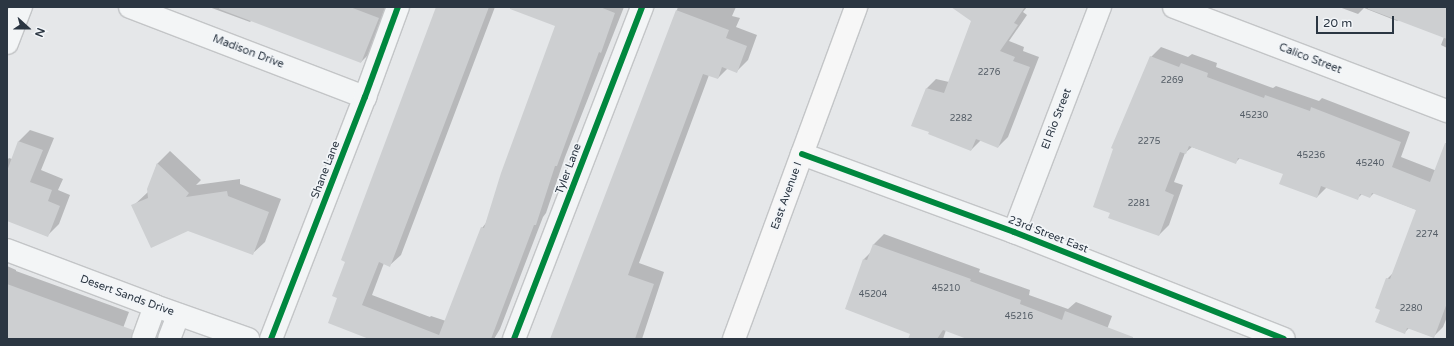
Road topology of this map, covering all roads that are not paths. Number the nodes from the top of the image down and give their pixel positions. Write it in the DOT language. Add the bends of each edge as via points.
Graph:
graph roads {
  1 [pos="21,7"];
  2 [pos="130,7"];
  3 [pos="398,7"];
  4 [pos="642,7"];
  5 [pos="856,7"];
  6 [pos="1100,7"];
  7 [pos="1174,7"];
  8 [pos="7,43"];
  9 [pos="365,97"];
  10 [pos="1447,111"];
  11 [pos="802,154"];
  12 [pos="1014,232"];
  13 [pos="7,250"];
  14 [pos="155,306"];
  15 [pos="178,315"];
  16 [pos="143,339"];
  17 [pos="169,339"];
  18 [pos="248,339"];
  19 [pos="271,339"];
  20 [pos="514,339"];
  21 [pos="734,339"];
  22 [pos="1284,339"];
  1 -- 8 [label="street"];
  2 -- 9 [label="street, Madison Drive"];
  3 -- 9 [label="street, Shane Lane"];
  4 -- 20 [label="street, Tyler Lane"];
  5 -- 11 [label="main road, East Avenue I"];
  6 -- 12 [label="street, El Rio Street"];
  7 -- 10 [label="street, Calico Street"];
  9 -- 19 [label="street, Shane Lane"];
  11 -- 12 [label="street, 23rd Street East"];
  11 -- 21 [label="main road, East Avenue I"];
  12 -- 22 [label="street, 23rd Street East"];
  13 -- 14 [label="street, Desert Sands Drive"];
  14 -- 15 [label="street, Desert Sands Drive"];
  14 -- 16 [label="street"];
  15 -- 17 [label="street"];
  15 -- 18 [label="street, Desert Sands Drive"];
}
